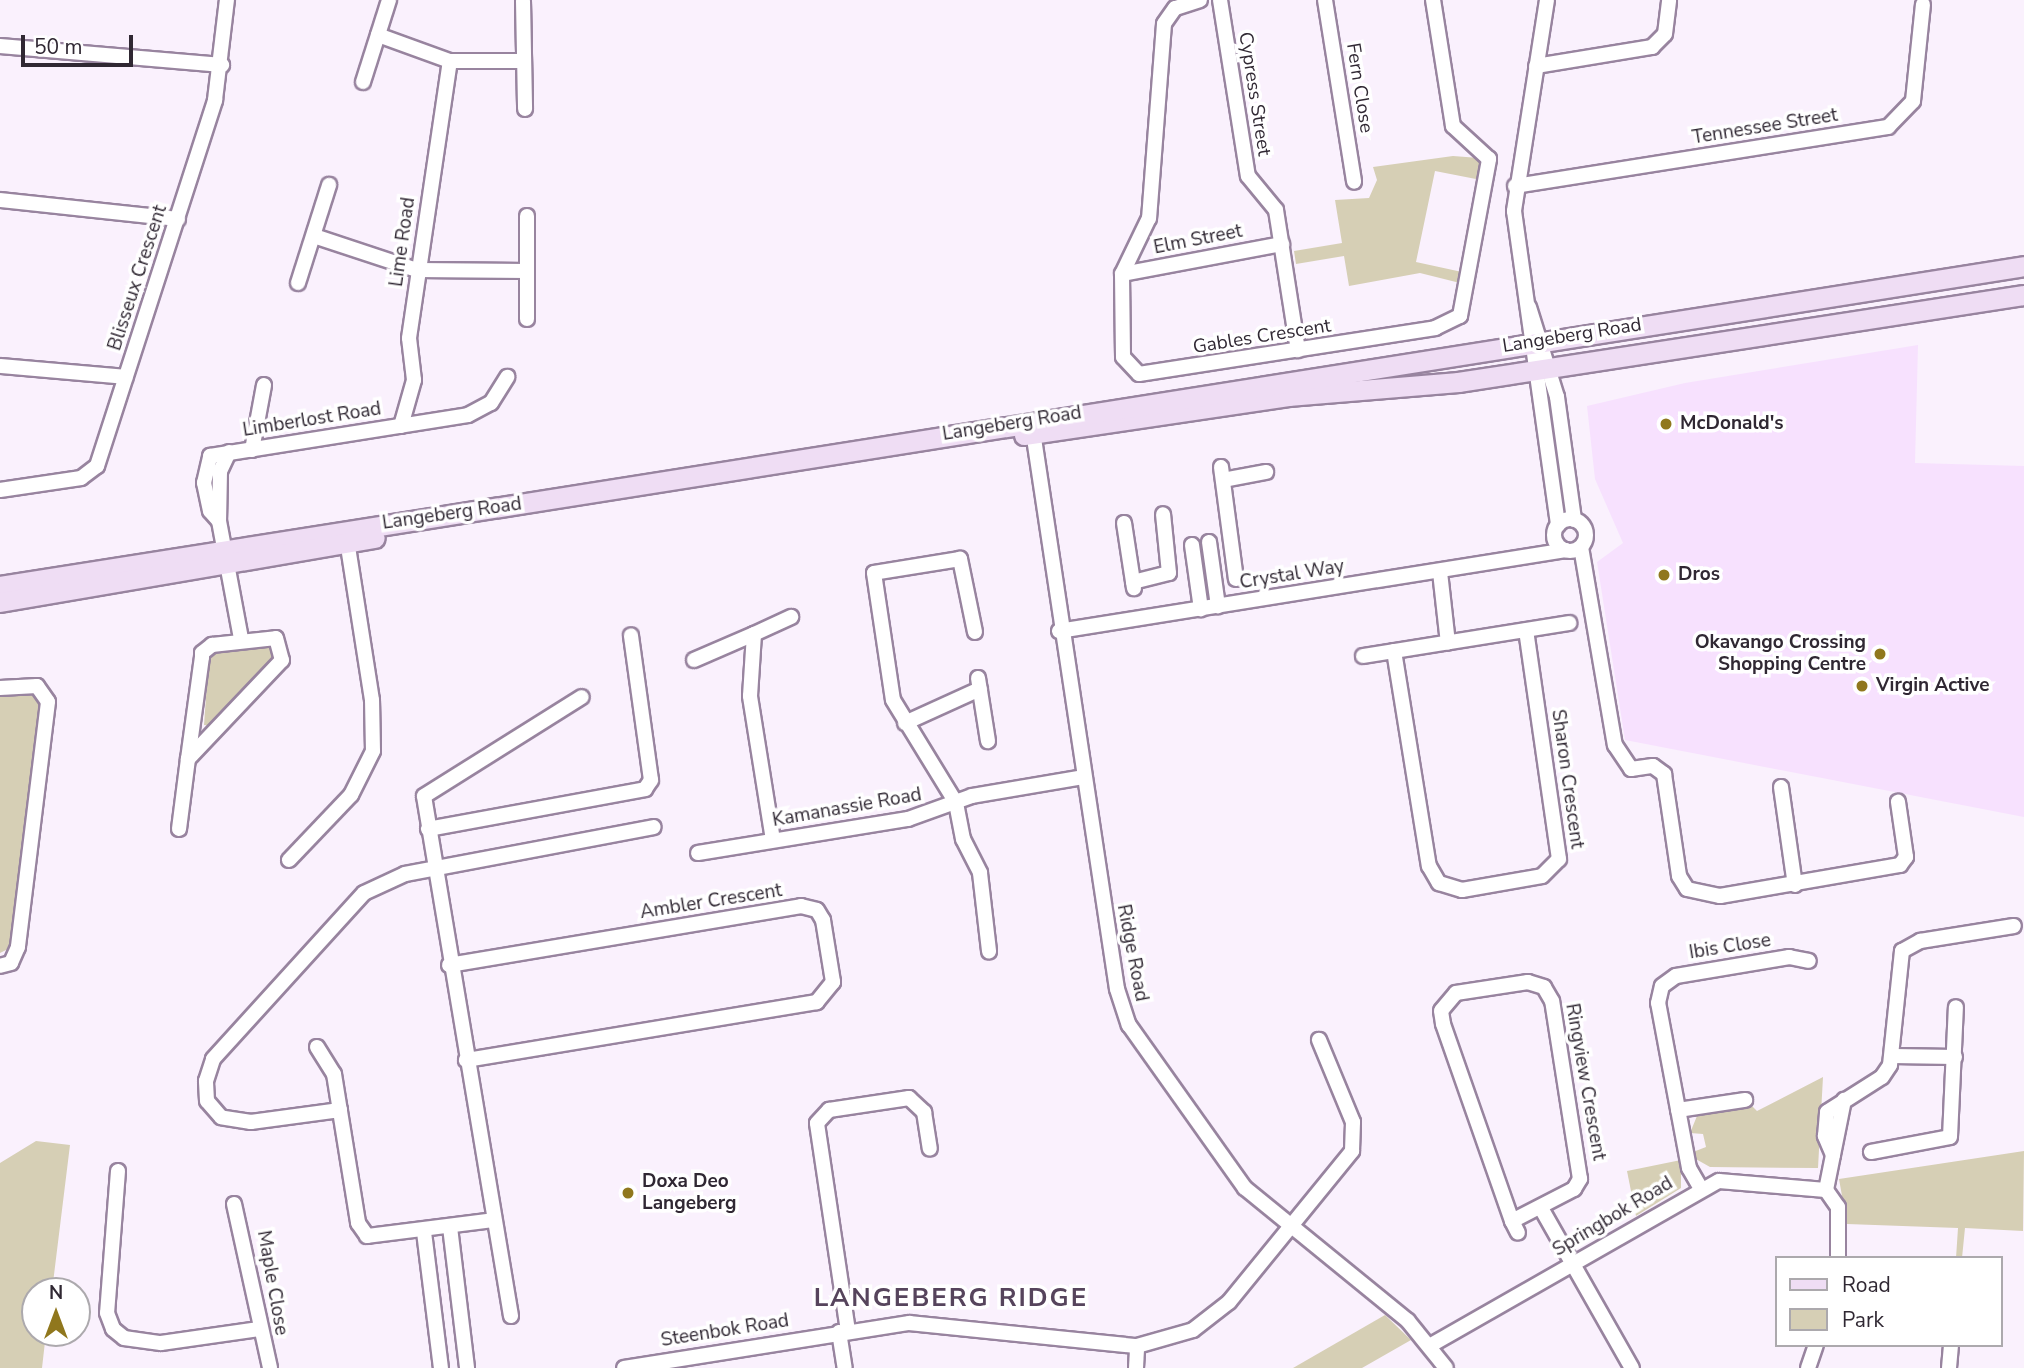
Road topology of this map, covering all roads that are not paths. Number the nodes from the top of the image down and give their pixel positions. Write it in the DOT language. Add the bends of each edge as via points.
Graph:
graph roads {
  1 [pos="227,0"];
  2 [pos="389,0"];
  3 [pos="1200,0"];
  4 [pos="1220,0"];
  5 [pos="1325,0"];
  6 [pos="1433,0"];
  7 [pos="1547,0"];
  8 [pos="1669,0"];
  9 [pos="523,1"];
  10 [pos="1923,5"];
  11 [pos="378,35"];
  12 [pos="0,46"];
  13 [pos="450,61"];
  14 [pos="521,61"];
  15 [pos="222,65"];
  16 [pos="1536,66"];
  17 [pos="363,82"];
  18 [pos="525,109"];
  19 [pos="1354,182"];
  20 [pos="329,185"];
  21 [pos="1515,186"];
  22 [pos="0,200"];
  23 [pos="527,216"];
  24 [pos="178,219"];
  25 [pos="314,236"];
  26 [pos="1282,244"];
  27 [pos="2024,266"];
  28 [pos="417,270"];
  29 [pos="527,271"];
  30 [pos="1122,274"];
  31 [pos="298,283"];
  32 [pos="2024,295"];
  33 [pos="527,319"];
  34 [pos="1537,341"];
  35 [pos="1298,350"];
  36 [pos="0,366"];
  37 [pos="1540,369"];
  38 [pos="125,377"];
  39 [pos="507,377"];
  40 [pos="264,385"];
  41 [pos="401,426"];
  42 [pos="1032,427"];
  43 [pos="252,450"];
  44 [pos="229,452"];
  45 [pos="1266,472"];
  46 [pos="220,481"];
  47 [pos="204,483"];
  48 [pos="0,490"];
  49 [pos="1163,514"];
  50 [pos="219,520"];
  51 [pos="1574,520"];
  52 [pos="1124,523"];
  53 [pos="346,536"];
  54 [pos="1230,538"];
  55 [pos="1209,542"];
  56 [pos="1566,542"];
  57 [pos="1192,545"];
  58 [pos="1169,550"];
  59 [pos="226,556"];
  60 [pos="1440,572"];
  61 [pos="1213,579"];
  62 [pos="1236,579"];
  63 [pos="1197,581"];
  64 [pos="0,586"];
  65 [pos="0,602"];
  66 [pos="1218,606"];
  67 [pos="1201,609"];
  68 [pos="791,617"];
  69 [pos="1569,623"];
  70 [pos="1526,630"];
  71 [pos="1059,631"];
  72 [pos="975,632"];
  73 [pos="754,634"];
  74 [pos="631,635"];
  75 [pos="242,639"];
  76 [pos="1448,643"];
  77 [pos="1394,651"];
  78 [pos="1363,656"];
  79 [pos="694,660"];
  80 [pos="0,688"];
  81 [pos="582,697"];
  82 [pos="905,723"];
  83 [pos="988,741"];
  84 [pos="188,760"];
  85 [pos="1083,778"];
  86 [pos="1780,787"];
  87 [pos="956,803"];
  88 [pos="1898,803"];
  89 [pos="654,827"];
  90 [pos="428,829"];
  91 [pos="179,830"];
  92 [pos="773,840"];
  93 [pos="698,852"];
  94 [pos="289,860"];
  95 [pos="432,869"];
  96 [pos="1795,885"];
  97 [pos="2014,926"];
  98 [pos="989,951"];
  99 [pos="1810,961"];
  100 [pos="0,965"];
  101 [pos="449,965"];
  102 [pos="1956,1007"];
  103 [pos="1319,1040"];
  104 [pos="317,1047"];
  105 [pos="1892,1056"];
  106 [pos="1955,1056"];
  107 [pos="466,1060"];
  108 [pos="1745,1100"];
  109 [pos="340,1110"];
  110 [pos="1678,1111"];
  111 [pos="930,1149"];
  112 [pos="1871,1152"];
  113 [pos="118,1171"];
  114 [pos="1700,1187"];
  115 [pos="1828,1192"];
  116 [pos="234,1204"];
  117 [pos="1541,1208"];
  118 [pos="494,1220"];
  119 [pos="450,1227"];
  120 [pos="1289,1229"];
  121 [pos="424,1232"];
  122 [pos="1838,1256"];
  123 [pos="1571,1265"];
  124 [pos="511,1316"];
  125 [pos="259,1329"];
  126 [pos="843,1331"];
  127 [pos="1431,1345"];
  128 [pos="1137,1346"];
  129 [pos="1815,1347"];
  130 [pos="1951,1347"];
  131 [pos="691,1362"];
  132 [pos="270,1368"];
  133 [pos="441,1368"];
  134 [pos="467,1368"];
  135 [pos="624,1368"];
  136 [pos="845,1368"];
  137 [pos="1136,1368"];
  138 [pos="1446,1368"];
  139 [pos="1632,1368"];
  140 [pos="1808,1368"];
  141 [pos="1949,1368"];
  1 -- 15 [label="street, Blisseux Crescent"];
  2 -- 11 [label="street"];
  3 -- 30 [label="street, Gables Crescent" via="1175,8 1164,24 1149,218"];
  4 -- 26 [label="street, Cypress Street" via="1248,176 1276,209"];
  5 -- 19 [label="street, Fern Close"];
  6 -- 35 [label="street, Gables Crescent" via="1454,126 1489,159 1461,313 1435,328"];
  7 -- 16 [label="street"];
  8 -- 16 [label="street" via="1665,34 1652,47"];
  9 -- 14 [label="street"];
  10 -- 21 [label="street, Tennessee Street" via="1913,101 1888,127"];
  11 -- 13 [label="street"];
  11 -- 17 [label="street"];
  12 -- 15 [label="street"];
  13 -- 14 [label="street"];
  13 -- 28 [label="street, Lime Road"];
  14 -- 18 [label="street"];
  15 -- 24 [label="street, Blisseux Crescent"];
  16 -- 21 [label="street"];
  20 -- 25 [label="street"];
  21 -- 34 [label="street" via="1522,291"];
  22 -- 24 [label="street"];
  23 -- 29 [label="street"];
  24 -- 38 [label="street, Blisseux Crescent"];
  25 -- 28 [label="street"];
  25 -- 31 [label="street"];
  26 -- 30 [label="street, Elm Street"];
  26 -- 35 [label="street, Cypress Street"];
  27 -- 34 [label="main road, Langeberg Road"];
  28 -- 29 [label="street"];
  28 -- 41 [label="street, Lime Road" via="408,345 414,380"];
  29 -- 33 [label="street"];
  30 -- 35 [label="street, Gables Crescent" via="1122,357 1139,374"];
  32 -- 37 [label="main road, Langeberg Road"];
  34 -- 37 [label="street"];
  34 -- 42 [label="main road, Langeberg Road"];
  36 -- 38 [label="street"];
  37 -- 42 [label="main road, Langeberg Road"];
  37 -- 51 [label="street"];
  37 -- 56 [label="street"];
  38 -- 48 [label="street, Blisseux Crescent" via="91,473"];
  39 -- 41 [label="street, Limberlost Road" via="496,398 476,413"];
  40 -- 43 [label="street"];
  41 -- 43 [label="street, Limberlost Road"];
  42 -- 53 [label="main road, Langeberg Road"];
  42 -- 71 [label="street, Ridge Road"];
  43 -- 44 [label="street, Limberlost Road"];
  44 -- 46 [label="street, Limberlost Road"];
  44 -- 47 [label="street, Limberlost Road" via="206,460"];
  45 -- 54 [label="street" via="1222,474"];
  46 -- 47 [label="street"];
  46 -- 50 [label="street, Limberlost Road"];
  47 -- 50 [label="street, Limberlost Road" via="210,511"];
  49 -- 58 [label="street"];
  50 -- 59 [label="street, Limberlost Road"];
  51 -- 56 [label="street, Crystal Way"];
  51 -- 56 [label="street" via="1586,531"];
  52 -- 58 [label="street" via="1133,585 1169,573"];
  53 -- 59 [label="main road, Langeberg Road"];
  53 -- 94 [label="street" via="372,700 373,751 351,795"];
  54 -- 55 [label="street"];
  54 -- 62 [label="street"];
  55 -- 57 [label="street"];
  55 -- 61 [label="street"];
  56 -- 60 [label="street, Crystal Way" via="1530,555"];
  56 -- 96 [label="street" via="1584,568 1615,745 1631,769 1653,766 1664,774 1681,881 1705,898"];
  57 -- 58 [label="street"];
  57 -- 63 [label="street"];
  59 -- 64 [label="main road, Langeberg Road"];
  59 -- 65 [label="main road, Langeberg Road"];
  59 -- 75 [label="street, Limberlost Road"];
  60 -- 66 [label="street, Crystal Way"];
  60 -- 76 [label="street"];
  61 -- 63 [label="street"];
  61 -- 66 [label="street"];
  63 -- 67 [label="street"];
  66 -- 67 [label="street, Crystal Way"];
  67 -- 71 [label="street, Crystal Way"];
  68 -- 73 [label="street"];
  69 -- 70 [label="street"];
  70 -- 76 [label="street"];
  70 -- 77 [label="street, Sharon Crescent" via="1559,859 1542,876 1462,890 1439,883 1429,866"];
  71 -- 85 [label="street, Ridge Road"];
  72 -- 82 [label="street" via="960,559 874,573 888,677"];
  73 -- 79 [label="street"];
  73 -- 92 [label="street" via="750,696"];
  74 -- 90 [label="street" via="651,780 645,789"];
  75 -- 84 [label="street" via="202,653"];
  75 -- 84 [label="street" via="273,636 283,658"];
  76 -- 77 [label="street"];
  77 -- 78 [label="street"];
  80 -- 100 [label="street" via="37,686 48,706 18,947 11,963"];
  81 -- 90 [label="street" via="425,791"];
  82 -- 83 [label="street" via="979,684"];
  82 -- 87 [label="street"];
  84 -- 91 [label="street"];
  85 -- 87 [label="street, Kamanassie Road"];
  85 -- 120 [label="street, Ridge Road" via="1117,989 1129,1025 1199,1130 1245,1188"];
  86 -- 96 [label="street"];
  87 -- 92 [label="street, Kamanassie Road" via="908,819"];
  87 -- 98 [label="street" via="963,839 980,873"];
  88 -- 96 [label="street" via="1906,857 1900,865"];
  89 -- 95 [label="street"];
  90 -- 95 [label="street"];
  92 -- 93 [label="street, Kamanassie Road"];
  95 -- 101 [label="street"];
  95 -- 109 [label="street" via="392,877 364,893 208,1070 207,1101 221,1117 251,1122"];
  97 -- 105 [label="street" via="1920,941 1902,951"];
  99 -- 110 [label="street, Ibis Close" via="1789,957 1664,983 1658,1003"];
  101 -- 107 [label="street"];
  101 -- 107 [label="street, Ambler Crescent" via="801,906 817,910 823,920 833,982 817,1002"];
  102 -- 106 [label="street"];
  103 -- 120 [label="street, Steenbok Road" via="1353,1122 1355,1142"];
  104 -- 109 [label="street" via="334,1074"];
  105 -- 106 [label="street"];
  105 -- 115 [label="street" via="1882,1077 1844,1100"];
  106 -- 112 [label="street" via="1950,1137"];
  107 -- 118 [label="street"];
  108 -- 110 [label="street"];
  109 -- 121 [label="street" via="361,1230 376,1239"];
  110 -- 114 [label="street, Ibis Close" via="1689,1168"];
  111 -- 126 [label="street" via="924,1112 908,1098 829,1111 817,1123"];
  113 -- 125 [label="street" via="107,1312 113,1329 124,1338 161,1343"];
  114 -- 115 [label="street, Springbok Road" via="1724,1181"];
  114 -- 123 [label="street, Springbok Road"];
  115 -- 122 [label="street" via="1838,1207"];
  116 -- 125 [label="street, Maple Close"];
  117 -- 117 [label="street, Ringview Crescent" via="1574,1189 1580,1171 1550,995 1528,982 1456,993 1443,1003 1441,1018 1515,1227"];
  117 -- 123 [label="street"];
  118 -- 119 [label="street"];
  118 -- 124 [label="street"];
  119 -- 121 [label="street"];
  119 -- 134 [label="street"];
  120 -- 127 [label="street, Ridge Road"];
  120 -- 128 [label="street, Steenbok Road" via="1206,1322"];
  121 -- 133 [label="street"];
  123 -- 127 [label="street, Springbok Road"];
  123 -- 139 [label="street"];
  125 -- 132 [label="street, Maple Close"];
  126 -- 128 [label="street, Steenbok Road" via="924,1323"];
  126 -- 131 [label="street, Steenbok Road"];
  126 -- 136 [label="street"];
  127 -- 138 [label="street, Ridge Road"];
  128 -- 137 [label="street"];
  129 -- 140 [label="street"];
  130 -- 141 [label="street"];
  131 -- 135 [label="street, Steenbok Road"];
}
